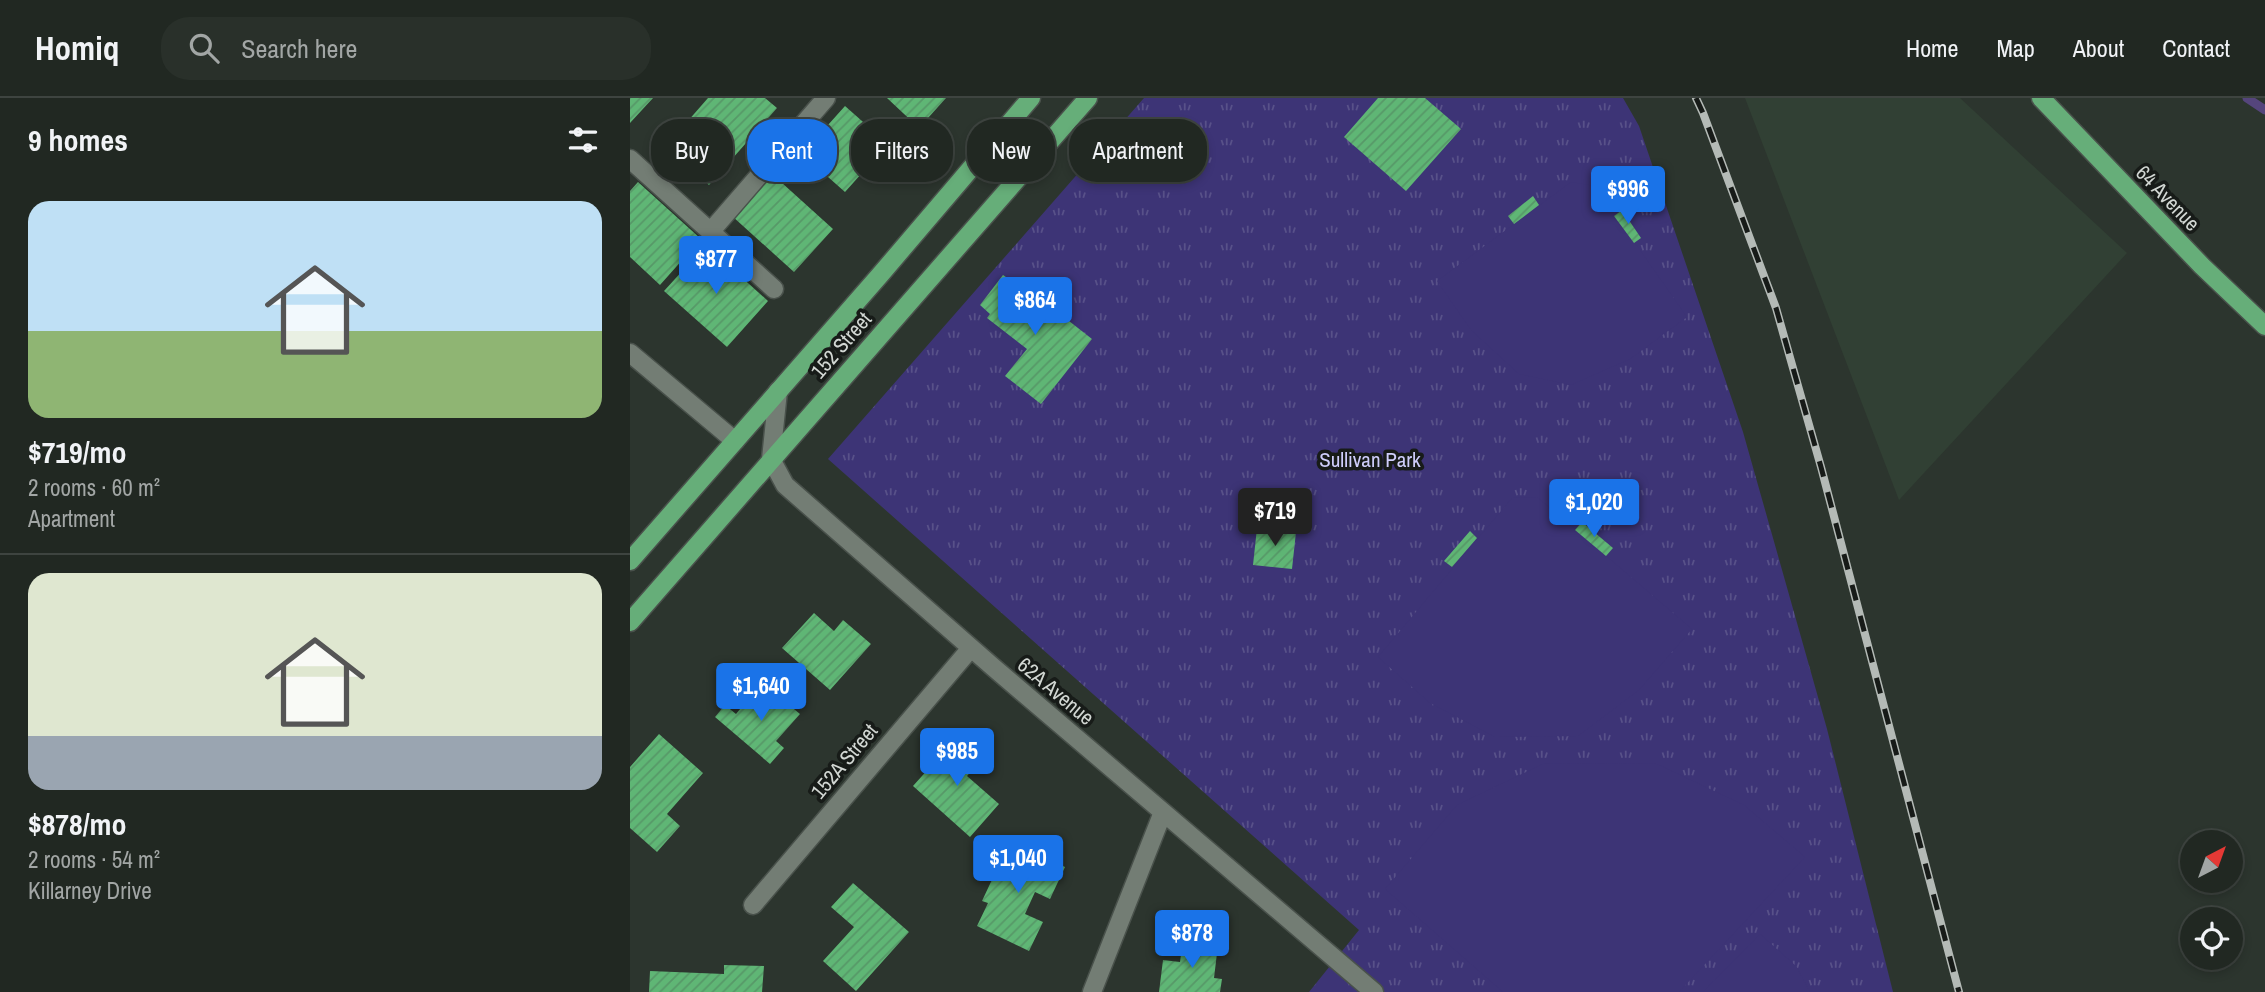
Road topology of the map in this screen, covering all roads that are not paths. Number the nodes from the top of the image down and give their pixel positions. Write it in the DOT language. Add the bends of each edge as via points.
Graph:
graph roads {
  1 [pos="826,98"];
  2 [pos="1031,98"];
  3 [pos="1088,98"];
  4 [pos="2041,98"];
  5 [pos="630,159"];
  6 [pos="711,231"];
  7 [pos="774,289"];
  8 [pos="2265,326"];
  9 [pos="630,353"];
  10 [pos="778,391"];
  11 [pos="735,441"];
  12 [pos="771,459"];
  13 [pos="630,561"];
  14 [pos="630,622"];
  15 [pos="971,648"];
  16 [pos="1163,812"];
  17 [pos="753,905"];
  18 [pos="1092,992"];
  19 [pos="1374,992"];
  1 -- 6 [label="street"];
  2 -- 10 [label="main road, 152 Street"];
  3 -- 12 [label="main road, 152 Street"];
  4 -- 8 [label="main road, 64 Avenue"];
  5 -- 6 [label="street"];
  6 -- 7 [label="street"];
  9 -- 11 [label="street"];
  10 -- 11 [label="main road, 152 Street"];
  10 -- 12 [label="street"];
  11 -- 13 [label="main road, 152 Street"];
  12 -- 14 [label="main road, 152 Street"];
  12 -- 15 [label="street, 62A Avenue" via="785,485"];
  15 -- 16 [label="street, 62A Avenue"];
  15 -- 17 [label="street, 152A Street"];
  16 -- 18 [label="street"];
  16 -- 19 [label="street, 62A Avenue"];
}
